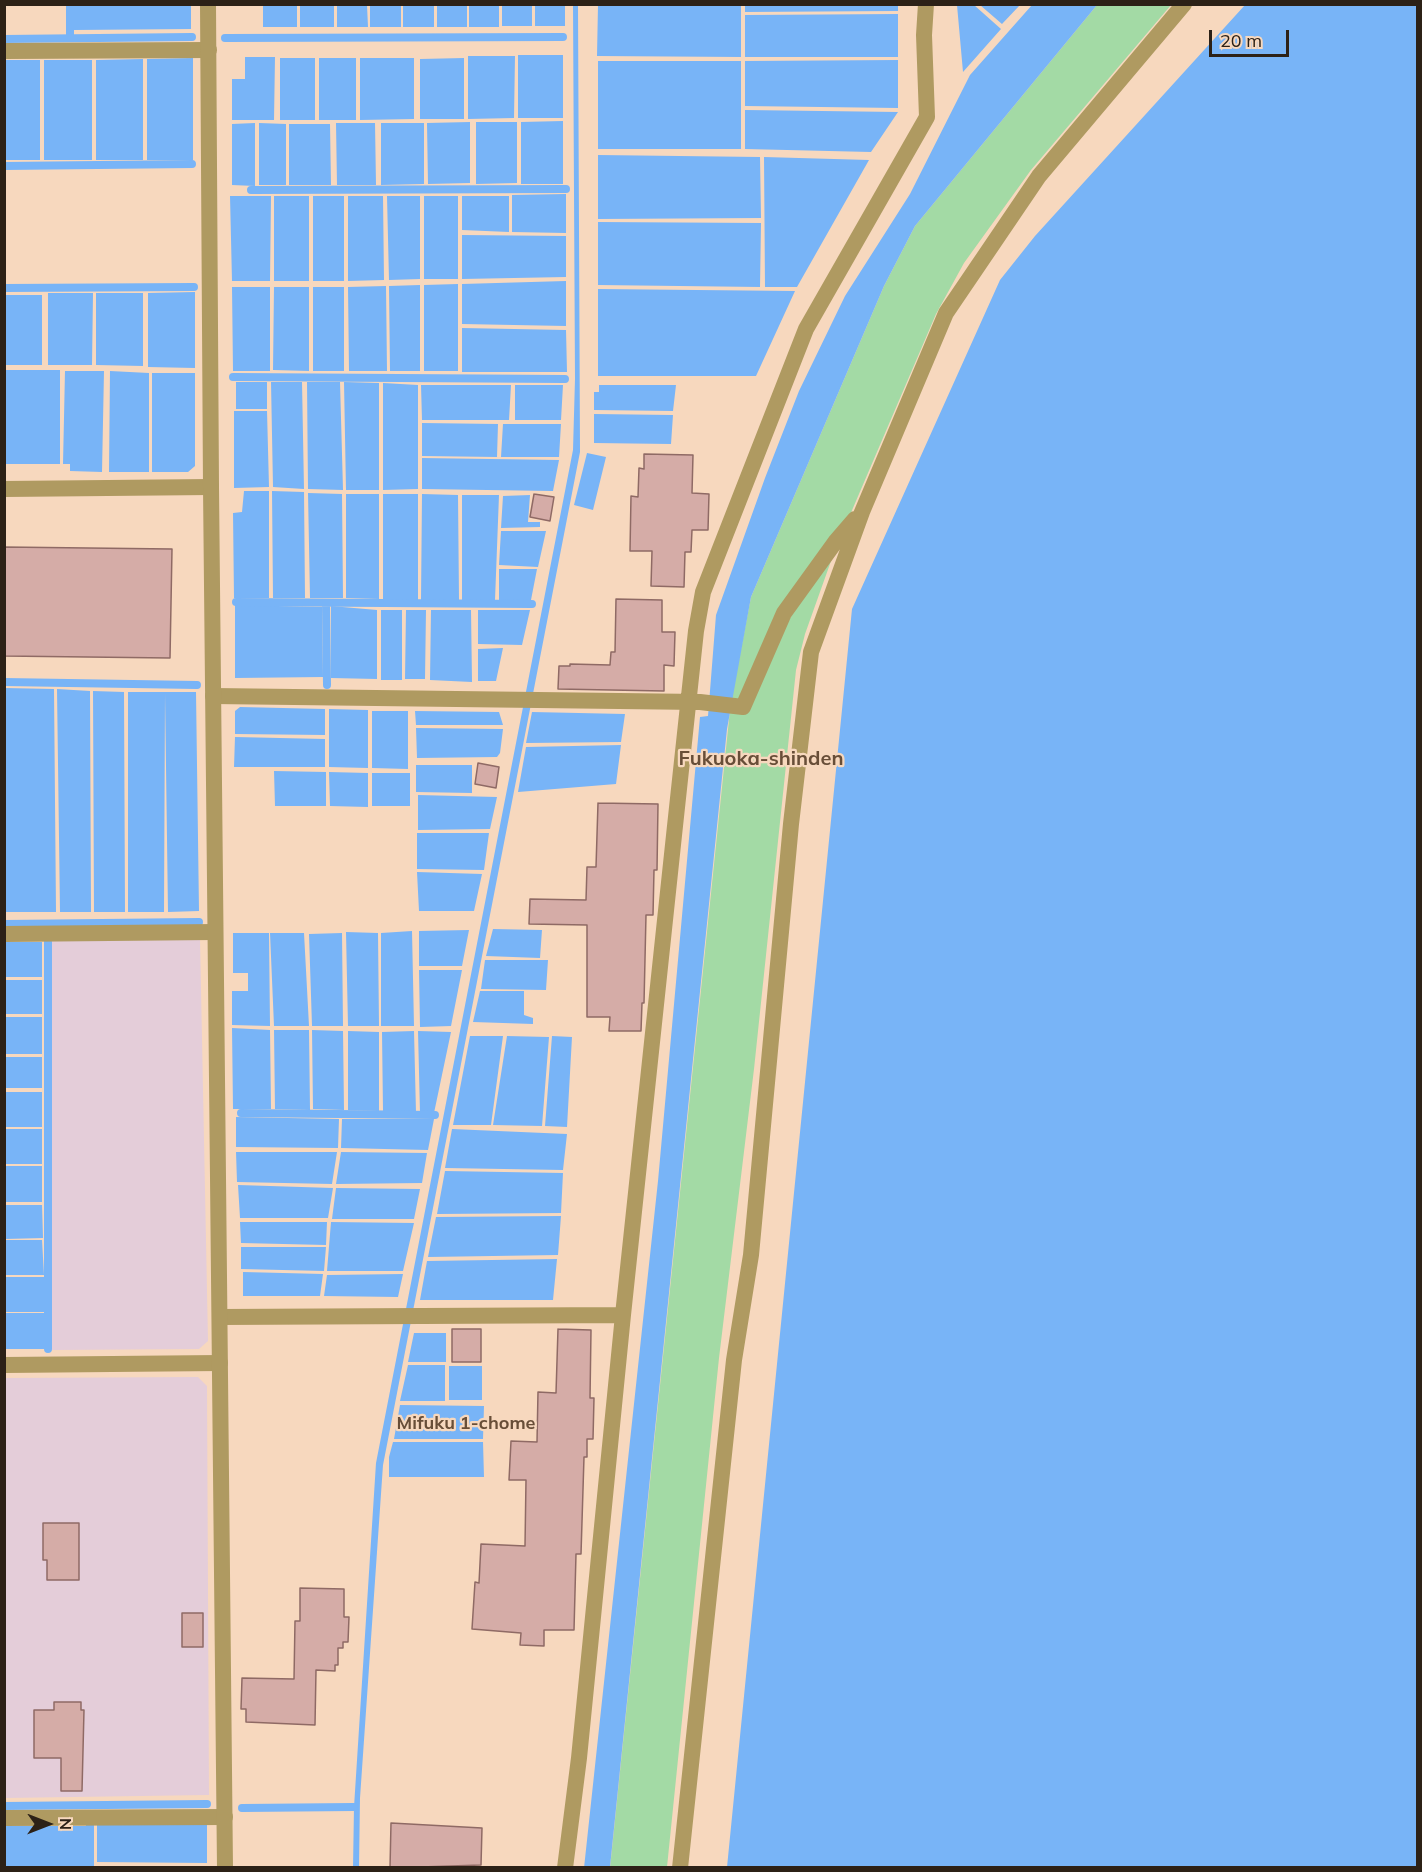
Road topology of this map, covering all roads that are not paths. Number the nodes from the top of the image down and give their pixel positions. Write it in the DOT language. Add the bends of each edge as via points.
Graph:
graph roads {
  1 [pos="208,4"];
  2 [pos="926,4"];
  3 [pos="1184,4"];
  4 [pos="209,50"];
  5 [pos="4,51"];
  6 [pos="211,488"];
  7 [pos="4,489"];
  8 [pos="862,512"];
  9 [pos="213,696"];
  10 [pos="694,702"];
  11 [pos="215,932"];
  12 [pos="4,934"];
  13 [pos="623,1314"];
  14 [pos="220,1317"];
  15 [pos="220,1364"];
  16 [pos="4,1365"];
  17 [pos="225,1817"];
  18 [pos="4,1818"];
  19 [pos="225,1868"];
  20 [pos="566,1868"];
  21 [pos="680,1868"];
  1 -- 4 [label="street"];
  2 -- 10 [label="street" via="927,117 806,329 703,592 696,631"];
  3 -- 8 [label="street" via="1039,176 946,313"];
  4 -- 5 [label="street"];
  4 -- 6 [label="street"];
  6 -- 7 [label="street"];
  6 -- 9 [label="street"];
  8 -- 10 [label="street" via="784,613 743,707"];
  8 -- 21 [label="street" via="811,652 751,1255 734,1360"];
  9 -- 10 [label="street"];
  9 -- 11 [label="street"];
  10 -- 13 [label="street"];
  11 -- 12 [label="street"];
  11 -- 14 [label="street"];
  13 -- 14 [label="street"];
  13 -- 20 [label="street"];
  14 -- 15 [label="street"];
  15 -- 16 [label="street"];
  15 -- 17 [label="street"];
  17 -- 18 [label="street"];
  17 -- 19 [label="street"];
}
